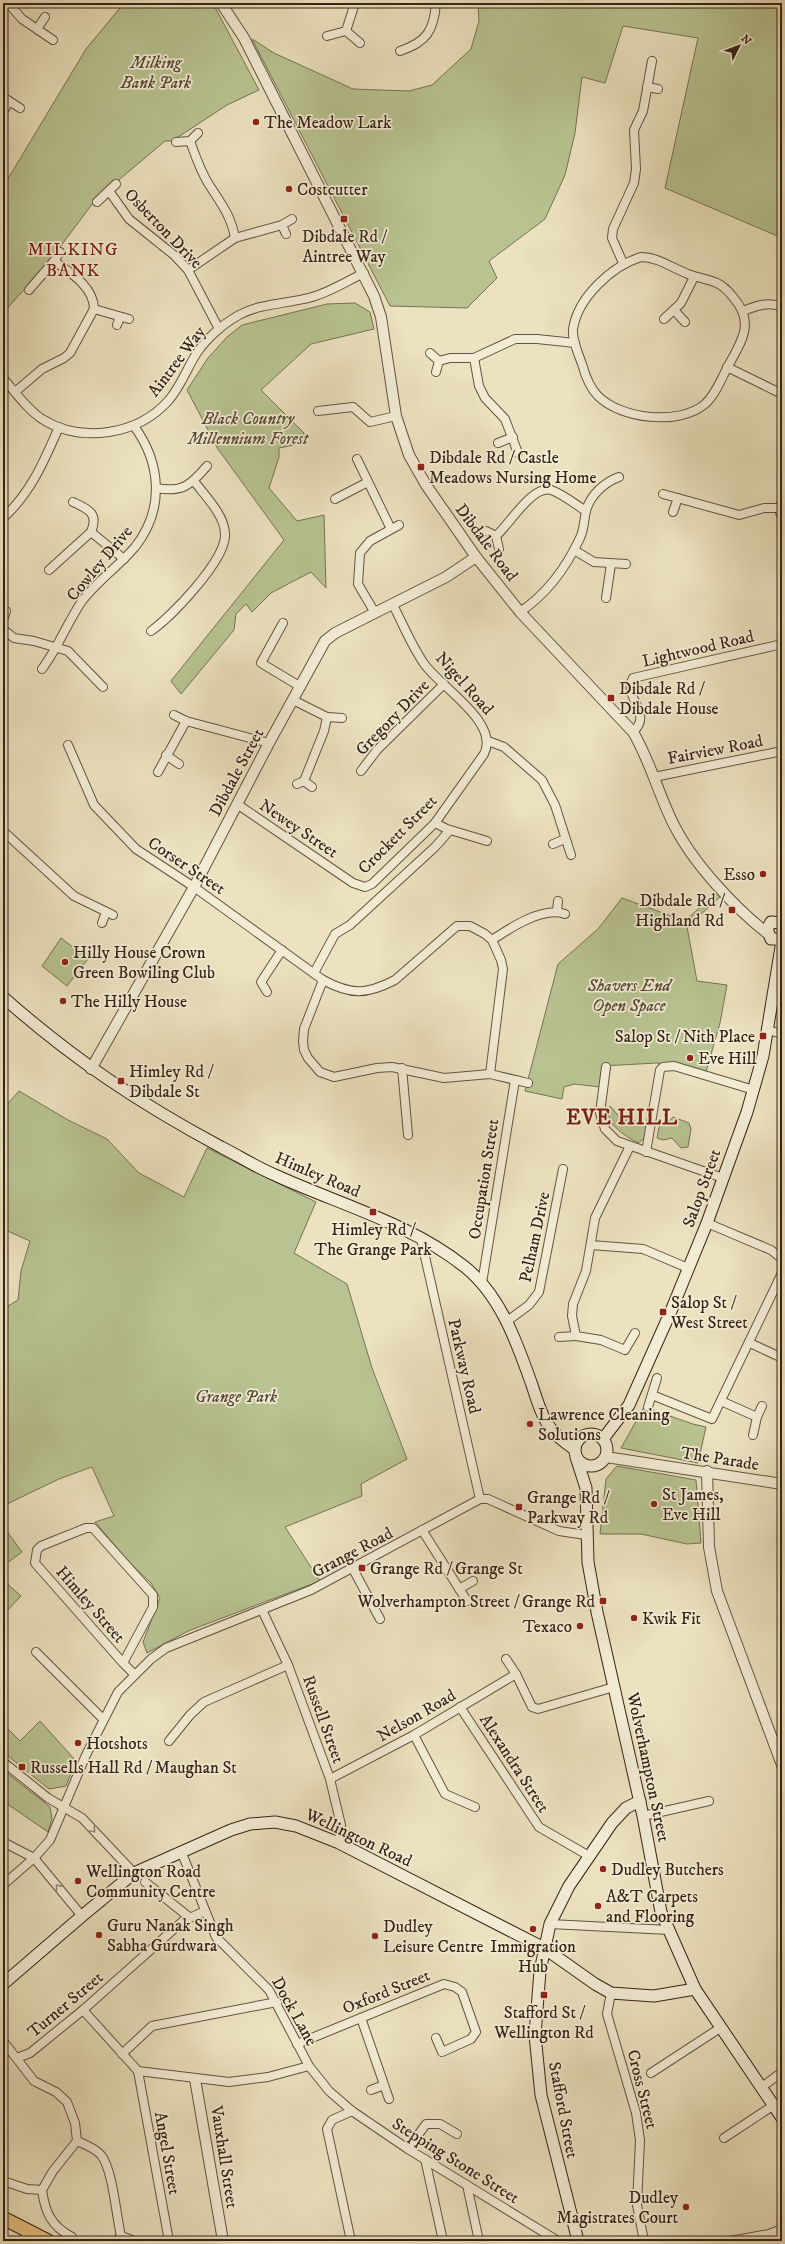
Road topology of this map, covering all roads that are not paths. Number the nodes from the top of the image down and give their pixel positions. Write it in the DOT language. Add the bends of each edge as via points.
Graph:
graph roads {
  1 [pos="8,3"];
  2 [pos="355,3"];
  3 [pos="436,3"];
  4 [pos="225,4"];
  5 [pos="45,17"];
  6 [pos="37,29"];
  7 [pos="346,31"];
  8 [pos="327,36"];
  9 [pos="53,40"];
  10 [pos="360,43"];
  11 [pos="400,51"];
  12 [pos="652,62"];
  13 [pos="647,87"];
  14 [pos="658,89"];
  15 [pos="6,99"];
  16 [pos="20,108"];
  17 [pos="3,112"];
  18 [pos="198,133"];
  19 [pos="190,141"];
  20 [pos="176,142"];
  21 [pos="116,184"];
  22 [pos="109,191"];
  23 [pos="97,202"];
  24 [pos="292,219"];
  25 [pos="282,225"];
  26 [pos="286,234"];
  27 [pos="235,238"];
  28 [pos="60,252"];
  29 [pos="54,261"];
  30 [pos="623,263"];
  31 [pos="188,270"];
  32 [pos="364,273"];
  33 [pos="694,276"];
  34 [pos="29,290"];
  35 [pos="782,307"];
  36 [pos="94,309"];
  37 [pos="674,310"];
  38 [pos="743,311"];
  39 [pos="120,317"];
  40 [pos="129,319"];
  41 [pos="664,319"];
  42 [pos="685,322"];
  43 [pos="117,325"];
  44 [pos="219,329"];
  45 [pos="575,343"];
  46 [pos="430,353"];
  47 [pos="474,358"];
  48 [pos="439,361"];
  49 [pos="727,367"];
  50 [pos="436,372"];
  51 [pos="3,378"];
  52 [pos="15,392"];
  53 [pos="782,394"];
  54 [pos="318,412"];
  55 [pos="396,416"];
  56 [pos="134,426"];
  57 [pos="59,427"];
  58 [pos="513,437"];
  59 [pos="498,443"];
  60 [pos="518,453"];
  61 [pos="357,459"];
  62 [pos="207,466"];
  63 [pos="620,477"];
  64 [pos="194,481"];
  65 [pos="368,482"];
  66 [pos="156,488"];
  67 [pos="663,494"];
  68 [pos="678,498"];
  69 [pos="335,499"];
  70 [pos="73,502"];
  71 [pos="782,507"];
  72 [pos="586,511"];
  73 [pos="5,512"];
  74 [pos="673,512"];
  75 [pos="782,514"];
  76 [pos="399,525"];
  77 [pos="391,529"];
  78 [pos="486,531"];
  79 [pos="91,532"];
  80 [pos="496,536"];
  81 [pos="499,549"];
  82 [pos="574,550"];
  83 [pos="476,557"];
  84 [pos="124,559"];
  85 [pos="611,564"];
  86 [pos="626,564"];
  87 [pos="49,570"];
  88 [pos="606,598"];
  89 [pos="393,605"];
  90 [pos="6,611"];
  91 [pos="375,612"];
  92 [pos="520,612"];
  93 [pos="3,620"];
  94 [pos="283,623"];
  95 [pos="3,629"];
  96 [pos="151,632"];
  97 [pos="782,644"];
  98 [pos="57,647"];
  99 [pos="42,669"];
  100 [pos="444,684"];
  101 [pos="103,687"];
  102 [pos="301,687"];
  103 [pos="293,700"];
  104 [pos="174,715"];
  105 [pos="327,717"];
  106 [pos="342,718"];
  107 [pos="186,721"];
  108 [pos="633,732"];
  109 [pos="488,741"];
  110 [pos="269,743"];
  111 [pos="68,745"];
  112 [pos="782,751"];
  113 [pos="166,755"];
  114 [pos="179,764"];
  115 [pos="361,770"];
  116 [pos="158,772"];
  117 [pos="654,777"];
  118 [pos="312,787"];
  119 [pos="237,804"];
  120 [pos="435,823"];
  121 [pos="450,830"];
  122 [pos="3,831"];
  123 [pos="565,839"];
  124 [pos="487,841"];
  125 [pos="552,844"];
  126 [pos="571,855"];
  127 [pos="194,887"];
  128 [pos="365,887"];
  129 [pos="558,901"];
  130 [pos="102,923"];
  131 [pos="777,930"];
  132 [pos="492,940"];
  133 [pos="282,950"];
  134 [pos="314,973"];
  135 [pos="323,980"];
  136 [pos="267,992"];
  137 [pos="3,997"];
  138 [pos="768,1030"];
  139 [pos="782,1034"];
  140 [pos="606,1066"];
  141 [pos="402,1068"];
  142 [pos="91,1069"];
  143 [pos="490,1074"];
  144 [pos="515,1080"];
  145 [pos="528,1083"];
  146 [pos="754,1090"];
  147 [pos="408,1135"];
  148 [pos="630,1146"];
  149 [pos="646,1152"];
  150 [pos="564,1169"];
  151 [pos="723,1178"];
  152 [pos="707,1223"];
  153 [pos="421,1239"];
  154 [pos="591,1245"];
  155 [pos="782,1258"];
  156 [pos="688,1268"];
  157 [pos="782,1273"];
  158 [pos="482,1283"];
  159 [pos="779,1289"];
  160 [pos="506,1322"];
  161 [pos="635,1333"];
  162 [pos="576,1336"];
  163 [pos="559,1337"];
  164 [pos="750,1343"];
  165 [pos="782,1358"];
  166 [pos="658,1378"];
  167 [pos="652,1395"];
  168 [pos="721,1401"];
  169 [pos="762,1406"];
  170 [pos="648,1407"];
  171 [pos="757,1416"];
  172 [pos="753,1435"];
  173 [pos="600,1437"];
  174 [pos="576,1448"];
  175 [pos="606,1457"];
  176 [pos="594,1466"];
  177 [pos="707,1471"];
  178 [pos="782,1484"];
  179 [pos="586,1488"];
  180 [pos="480,1499"];
  181 [pos="422,1530"];
  182 [pos="586,1535"];
  183 [pos="353,1569"];
  184 [pos="473,1581"];
  185 [pos="459,1589"];
  186 [pos="467,1601"];
  187 [pos="262,1610"];
  188 [pos="380,1619"];
  189 [pos="36,1652"];
  190 [pos="506,1659"];
  191 [pos="123,1663"];
  192 [pos="288,1665"];
  193 [pos="134,1674"];
  194 [pos="516,1674"];
  195 [pos="614,1687"];
  196 [pos="460,1707"];
  197 [pos="103,1719"];
  198 [pos="414,1735"];
  199 [pos="168,1741"];
  200 [pos="3,1762"];
  201 [pos="782,1765"];
  202 [pos="330,1779"];
  203 [pos="640,1800"];
  204 [pos="709,1801"];
  205 [pos="63,1806"];
  206 [pos="475,1807"];
  207 [pos="643,1816"];
  208 [pos="3,1842"];
  209 [pos="338,1843"];
  210 [pos="181,1851"];
  211 [pos="589,1856"];
  212 [pos="34,1858"];
  213 [pos="134,1873"];
  214 [pos="145,1882"];
  215 [pos="3,1885"];
  216 [pos="205,1911"];
  217 [pos="82,1916"];
  218 [pos="186,1919"];
  219 [pos="550,1924"];
  220 [pos="669,1930"];
  221 [pos="544,1948"];
  222 [pos="3,1984"];
  223 [pos="695,1989"];
  224 [pos="611,1993"];
  225 [pos="276,2002"];
  226 [pos="83,2010"];
  227 [pos="361,2018"];
  228 [pos="720,2028"];
  229 [pos="436,2038"];
  230 [pos="3,2042"];
  231 [pos="297,2044"];
  232 [pos="122,2054"];
  233 [pos="17,2058"];
  234 [pos="308,2066"];
  235 [pos="138,2071"];
  236 [pos="782,2072"];
  237 [pos="651,2073"];
  238 [pos="195,2079"];
  239 [pos="384,2085"];
  240 [pos="762,2087"];
  241 [pos="371,2090"];
  242 [pos="389,2099"];
  243 [pos="340,2102"];
  244 [pos="774,2105"];
  245 [pos="352,2111"];
  246 [pos="782,2118"];
  247 [pos="457,2134"];
  248 [pos="724,2138"];
  249 [pos="78,2141"];
  250 [pos="408,2149"];
  251 [pos="425,2159"];
  252 [pos="3,2181"];
  253 [pos="467,2185"];
  254 [pos="42,2190"];
  255 [pos="3,2218"];
  256 [pos="782,2230"];
  257 [pos="26,2237"];
  258 [pos="72,2237"];
  259 [pos="118,2238"];
  260 [pos="132,2240"];
  261 [pos="48,2241"];
  262 [pos="168,2241"];
  263 [pos="223,2241"];
  264 [pos="351,2241"];
  265 [pos="443,2241"];
  266 [pos="479,2241"];
  267 [pos="558,2241"];
  268 [pos="578,2241"];
  269 [pos="644,2241"];
  270 [pos="730,2241"];
  1 -- 6 [label="street" via="22,19"];
  2 -- 7 [label="street"];
  3 -- 11 [label="street" via="434,21 428,34 414,47"];
  4 -- 32 [label="street, Dibdale Road"];
  5 -- 6 [label="street"];
  6 -- 9 [label="street"];
  7 -- 8 [label="street"];
  7 -- 10 [label="street"];
  12 -- 13 [label="street"];
  13 -- 14 [label="street"];
  13 -- 30 [label="street" via="643,111 634,130 634,183 613,229 612,238"];
  15 -- 16 [label="street"];
  15 -- 17 [label="street"];
  18 -- 19 [label="street"];
  19 -- 20 [label="street"];
  19 -- 27 [label="street" via="207,182 226,209"];
  21 -- 22 [label="street, Osberton Drive"];
  22 -- 23 [label="street, Osberton Drive"];
  22 -- 31 [label="street, Osberton Drive" via="129,219 174,255"];
  24 -- 25 [label="street"];
  25 -- 26 [label="street"];
  25 -- 27 [label="street"];
  27 -- 31 [label="street"];
  28 -- 29 [label="street"];
  29 -- 34 [label="street"];
  29 -- 36 [label="street" via="85,286 94,302"];
  30 -- 33 [label="street" via="641,257 656,258"];
  30 -- 45 [label="street" via="583,303 573,330"];
  31 -- 44 [label="street, Osberton Drive"];
  32 -- 44 [label="street, Aintree Way" via="314,297 264,306 240,314"];
  32 -- 55 [label="street, Dibdale Road" via="381,317"];
  33 -- 37 [label="street"];
  33 -- 38 [label="street" via="726,289"];
  35 -- 38 [label="street" via="775,304 756,305"];
  36 -- 39 [label="street"];
  36 -- 52 [label="street" via="70,353 38,372"];
  37 -- 41 [label="street"];
  37 -- 42 [label="street"];
  38 -- 49 [label="street" via="746,325 744,333"];
  39 -- 40 [label="street"];
  39 -- 43 [label="street"];
  44 -- 56 [label="street, Aintree Way" via="193,359 169,400 153,415"];
  45 -- 47 [label="street" via="516,339"];
  45 -- 49 [label="street" via="591,387 598,396 625,411 654,418 690,413 700,407 715,391"];
  46 -- 48 [label="street"];
  47 -- 48 [label="street" via="450,358"];
  47 -- 58 [label="street" via="479,386 485,398 505,419"];
  48 -- 50 [label="street"];
  49 -- 53 [label="street"];
  51 -- 52 [label="street, Aintree Way"];
  52 -- 57 [label="street, Aintree Way" via="36,415"];
  54 -- 55 [label="street" via="353,407 370,422"];
  55 -- 83 [label="street, Dibdale Road" via="409,455 426,485"];
  56 -- 57 [label="street, Aintree Way" via="114,432 85,434"];
  56 -- 66 [label="street, Cowley Drive" via="142,437 155,469"];
  57 -- 73 [label="street" via="41,470 22,499"];
  58 -- 59 [label="street"];
  58 -- 60 [label="street"];
  61 -- 65 [label="street"];
  62 -- 64 [label="street"];
  63 -- 72 [label="street" via="610,480 599,490"];
  64 -- 66 [label="street" via="172,491"];
  64 -- 96 [label="street" via="219,516 225,536 222,548 216,562 193,590 164,622"];
  65 -- 69 [label="street"];
  65 -- 77 [label="street"];
  66 -- 84 [label="street, Cowley Drive" via="146,530"];
  67 -- 68 [label="street"];
  68 -- 71 [label="street" via="739,515 764,508"];
  68 -- 74 [label="street"];
  70 -- 79 [label="street" via="84,507 94,517 96,522"];
  71 -- 75 [label="main road"];
  72 -- 80 [label="street" via="551,490 542,490 530,498"];
  72 -- 82 [label="street" via="582,536"];
  76 -- 77 [label="street"];
  77 -- 91 [label="street" via="370,541 360,553 358,584"];
  78 -- 80 [label="street"];
  79 -- 84 [label="street"];
  79 -- 87 [label="street"];
  80 -- 81 [label="street"];
  82 -- 85 [label="street" via="594,562"];
  82 -- 92 [label="street" via="551,586"];
  83 -- 89 [label="street, Dibdale Street" via="446,577"];
  83 -- 92 [label="street, Dibdale Road"];
  84 -- 98 [label="street, Cowley Drive" via="99,581 82,602"];
  85 -- 86 [label="street"];
  85 -- 88 [label="street"];
  89 -- 91 [label="street, Dibdale Street"];
  89 -- 100 [label="street, Nigel Road" via="425,665"];
  90 -- 93 [label="street"];
  91 -- 102 [label="street, Dibdale Street" via="330,636"];
  92 -- 108 [label="street, Dibdale Road"];
  94 -- 102 [label="street" via="261,663"];
  95 -- 98 [label="street" via="14,638"];
  97 -- 108 [label="street, Lightwood Road" via="633,678 630,684 631,692 641,719 640,726"];
  98 -- 99 [label="street, Cowley Drive"];
  98 -- 101 [label="street" via="68,651"];
  100 -- 109 [label="street, Nigel Road" via="485,728"];
  100 -- 115 [label="street, Gregory Drive" via="377,750"];
  102 -- 103 [label="street, Dibdale Street"];
  103 -- 105 [label="street"];
  103 -- 110 [label="street, Dibdale Street"];
  104 -- 107 [label="street"];
  105 -- 106 [label="street"];
  105 -- 118 [label="street" via="324,730 300,783"];
  107 -- 110 [label="street"];
  107 -- 113 [label="street"];
  108 -- 117 [label="street, Dibdale Road"];
  109 -- 120 [label="street, Crockett Street" via="484,754"];
  109 -- 123 [label="street" via="504,747 542,780 555,805"];
  110 -- 119 [label="street, Dibdale Street"];
  111 -- 127 [label="street, Corser Street" via="90,797 99,811 136,849"];
  112 -- 117 [label="street, Fairview Road"];
  113 -- 114 [label="street"];
  113 -- 116 [label="street"];
  117 -- 131 [label="street, Dibdale Road" via="687,848 748,918"];
  119 -- 127 [label="street, Dibdale Street"];
  119 -- 128 [label="street, Newey Street" via="353,883"];
  120 -- 121 [label="street"];
  120 -- 128 [label="street, Crockett Street" via="372,884"];
  121 -- 124 [label="street"];
  121 -- 134 [label="street" via="350,925 335,934"];
  122 -- 130 [label="street" via="74,896 110,914"];
  123 -- 125 [label="street"];
  123 -- 126 [label="street"];
  127 -- 133 [label="street, Corser Street"];
  127 -- 142 [label="street, Dibdale Street"];
  129 -- 132 [label="street" via="561,912 522,921"];
  131 -- 138 [label="main road, Salop Street" via="779,958"];
  132 -- 135 [label="street, Corser Street" via="478,929 457,926 407,971 383,986 362,992 350,992"];
  132 -- 143 [label="street" via="502,960 503,969"];
  133 -- 134 [label="street, Corser Street"];
  133 -- 136 [label="street" via="261,982"];
  134 -- 135 [label="street, Corser Street"];
  135 -- 141 [label="street" via="304,1029 304,1050 313,1065 320,1072 334,1077 378,1068"];
  137 -- 142 [label="main road, Himley Road"];
  138 -- 139 [label="street"];
  138 -- 146 [label="main road, Salop Street"];
  140 -- 148 [label="street" via="600,1113 605,1129 617,1141"];
  141 -- 143 [label="street" via="444,1078"];
  141 -- 147 [label="street"];
  142 -- 153 [label="main road, Himley Road" via="136,1099 274,1175"];
  143 -- 144 [label="street"];
  144 -- 145 [label="street"];
  144 -- 158 [label="street, Occupation Street"];
  146 -- 149 [label="street" via="674,1066 663,1067 660,1070"];
  146 -- 151 [label="main road, Salop Street"];
  148 -- 149 [label="street"];
  148 -- 154 [label="street" via="595,1218"];
  149 -- 151 [label="street"];
  150 -- 160 [label="street, Pelham Drive" via="539,1292 529,1305"];
  151 -- 152 [label="main road, Salop Street"];
  152 -- 155 [label="street" via="771,1250"];
  152 -- 156 [label="main road, Salop Street"];
  153 -- 158 [label="main road, Himley Road" via="453,1258"];
  153 -- 180 [label="street, Parkway Road"];
  154 -- 156 [label="street" via="643,1249"];
  154 -- 162 [label="street" via="586,1271 573,1304 572,1316"];
  156 -- 173 [label="main road, Salop Street" via="628,1405 620,1418"];
  157 -- 159 [label="street"];
  158 -- 160 [label="main road, Himley Road"];
  159 -- 164 [label="street"];
  160 -- 174 [label="main road, Himley Road" via="517,1344 547,1425"];
  161 -- 162 [label="street" via="625,1350 601,1340"];
  162 -- 163 [label="street"];
  164 -- 165 [label="street"];
  164 -- 168 [label="street"];
  166 -- 167 [label="street"];
  167 -- 168 [label="street" via="712,1419"];
  167 -- 170 [label="street"];
  168 -- 171 [label="street"];
  169 -- 171 [label="street"];
  171 -- 172 [label="street"];
  173 -- 174 [label="main road" via="587,1434"];
  173 -- 175 [label="main road" via="607,1446"];
  174 -- 176 [label="main road" via="583,1464"];
  174 -- 179 [label="main road, Wolverhampton Street"];
  175 -- 176 [label="main road" via="599,1465"];
  175 -- 177 [label="street, The Parade"];
  176 -- 179 [label="main road, Wolverhampton Street"];
  177 -- 178 [label="street, The Parade"];
  177 -- 201 [label="street" via="709,1546 717,1591"];
  179 -- 182 [label="main road, Wolverhampton Street"];
  180 -- 181 [label="street, Grange Road"];
  180 -- 182 [label="street" via="488,1499 559,1531"];
  181 -- 183 [label="street, Grange Road"];
  181 -- 185 [label="street"];
  182 -- 195 [label="main road, Wolverhampton Street" via="596,1606"];
  183 -- 187 [label="street, Grange Road"];
  183 -- 188 [label="street"];
  184 -- 185 [label="street"];
  185 -- 186 [label="street"];
  187 -- 192 [label="street, Russell Street"];
  187 -- 193 [label="street, Grange Road" via="166,1648"];
  189 -- 197 [label="street"];
  190 -- 194 [label="street"];
  191 -- 191 [label="street, Himley Street" via="35,1563 37,1550 41,1546 86,1528 93,1528 153,1595 153,1607"];
  191 -- 193 [label="street, Himley Street"];
  192 -- 199 [label="street" via="204,1702"];
  192 -- 202 [label="street, Russell Street"];
  193 -- 197 [label="street, Grange Road" via="118,1692"];
  194 -- 195 [label="street" via="532,1707 538,1709"];
  194 -- 196 [label="street, Nelson Road"];
  195 -- 203 [label="main road, Wolverhampton Street"];
  196 -- 198 [label="street, Nelson Road"];
  196 -- 211 [label="street, Alexandra Street" via="539,1827"];
  197 -- 205 [label="street, Grange Road"];
  198 -- 202 [label="street, Nelson Road"];
  198 -- 206 [label="street" via="445,1794"];
  200 -- 205 [label="street" via="48,1798"];
  202 -- 209 [label="street, Russell Street" via="341,1825"];
  203 -- 207 [label="main road, Wolverhampton Street"];
  203 -- 211 [label="main road, Stafford Street" via="621,1813"];
  204 -- 207 [label="street"];
  205 -- 212 [label="street, Grange Road" via="50,1840"];
  205 -- 213 [label="street, one-way" via="82,1818"];
  207 -- 220 [label="main road, Wolverhampton Street" via="662,1912"];
  208 -- 212 [label="street"];
  209 -- 210 [label="main road, Wellington Road" via="296,1826 275,1822 232,1830"];
  209 -- 221 [label="main road, Wellington Road"];
  210 -- 213 [label="main road, Wellington Road"];
  210 -- 216 [label="street, Dock Lane"];
  211 -- 219 [label="main road, Stafford Street" via="569,1886"];
  212 -- 215 [label="street, Grange Road"];
  217 -- 212 [label="street, one-way"];
  213 -- 217 [label="main road, Wellington Road"];
  214 -- 218 [label="street"];
  216 -- 218 [label="street"];
  216 -- 225 [label="street, Dock Lane" via="216,1937 260,1978"];
  217 -- 222 [label="main road, Wellington Road"];
  218 -- 226 [label="street, Turner Street"];
  219 -- 220 [label="street"];
  219 -- 221 [label="main road, Stafford Street"];
  220 -- 223 [label="main road, Wolverhampton Street"];
  221 -- 224 [label="main road, Wellington Road"];
  221 -- 268 [label="main road, Stafford Street" via="537,2007 537,2062 549,2130"];
  223 -- 224 [label="main road" via="654,1996"];
  223 -- 228 [label="main road, Wolverhampton Street"];
  224 -- 269 [label="street, Cross Street" via="607,2014 636,2113 640,2140 637,2205"];
  225 -- 231 [label="street, Dock Lane"];
  225 -- 232 [label="street" via="152,2026"];
  226 -- 232 [label="street"];
  226 -- 233 [label="street, Turner Street" via="30,2053"];
  227 -- 229 [label="street, Oxford Street" via="444,1984 455,1987 462,1992 476,2027 474,2036 442,2052"];
  227 -- 231 [label="street, Oxford Street"];
  227 -- 239 [label="street"];
  228 -- 237 [label="street"];
  228 -- 240 [label="main road, Wolverhampton Street"];
  230 -- 233 [label="street"];
  231 -- 234 [label="street, Dock Lane"];
  232 -- 235 [label="street"];
  233 -- 249 [label="street" via="34,2080 56,2092 67,2102"];
  234 -- 238 [label="street" via="268,2077 229,2082"];
  234 -- 243 [label="street, Dock Lane"];
  235 -- 238 [label="street"];
  235 -- 262 [label="street, Angel Street"];
  236 -- 240 [label="street"];
  238 -- 263 [label="street, Vauxhall Street"];
  239 -- 241 [label="street"];
  239 -- 242 [label="street"];
  240 -- 244 [label="main road, Wolverhampton Street"];
  243 -- 245 [label="street, Stepping Stone Street"];
  244 -- 246 [label="main road, Wolverhampton Street"];
  244 -- 248 [label="street"];
  245 -- 250 [label="street, Stepping Stone Street"];
  245 -- 264 [label="street" via="332,2120 327,2129"];
  247 -- 250 [label="street" via="440,2124 426,2124"];
  249 -- 254 [label="street" via="50,2175"];
  249 -- 259 [label="street" via="101,2155 108,2168"];
  250 -- 251 [label="street, Stepping Stone Street"];
  251 -- 253 [label="street, Stepping Stone Street"];
  251 -- 265 [label="street"];
  252 -- 254 [label="street" via="27,2189"];
  253 -- 266 [label="street"];
  253 -- 267 [label="street, Stepping Stone Street"];
  254 -- 258 [label="street" via="46,2214 62,2231"];
  255 -- 257 [label="main road"];
  256 -- 270 [label="street"];
  257 -- 261 [label="main road"];
  259 -- 260 [label="street"];
}
